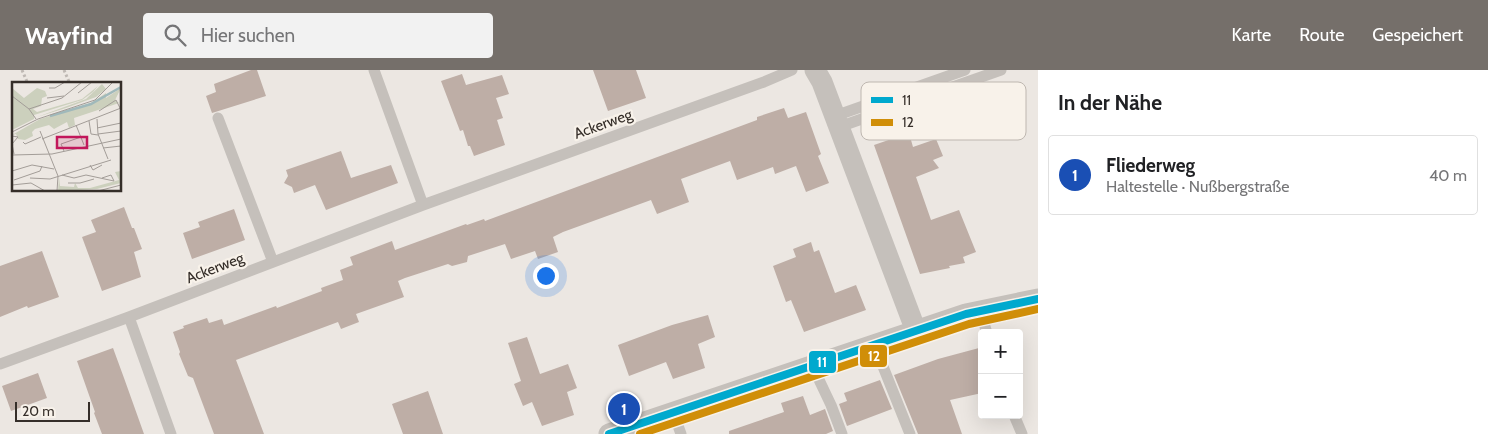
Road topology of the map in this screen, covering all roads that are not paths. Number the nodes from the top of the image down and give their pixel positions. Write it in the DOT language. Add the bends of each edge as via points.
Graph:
graph roads {
  1 [pos="374,70"];
  2 [pos="792,70"];
  3 [pos="815,70"];
  4 [pos="965,70"];
  5 [pos="1002,70"];
  6 [pos="935,82"];
  7 [pos="964,82"];
  8 [pos="861,112"];
  9 [pos="861,114"];
  10 [pos="218,118"];
  11 [pos="837,122"];
  12 [pos="423,205"];
  13 [pos="273,262"];
  14 [pos="1037,301"];
  15 [pos="980,311"];
  16 [pos="129,317"];
  17 [pos="986,329"];
  18 [pos="916,330"];
  19 [pos="874,344"];
  20 [pos="0,364"];
  21 [pos="812,365"];
  22 [pos="673,412"];
  23 [pos="1016,419"];
  24 [pos="171,434"];
  25 [pos="609,434"];
  26 [pos="681,434"];
  27 [pos="842,434"];
  28 [pos="910,434"];
  29 [pos="1022,434"];
  1 -- 12 [label="lane"];
  2 -- 12 [label="lane, Ackerweg"];
  3 -- 11 [label="street"];
  4 -- 6 [label="lane"];
  5 -- 7 [label="lane"];
  8 -- 11 [label="lane"];
  9 -- 11 [label="lane"];
  10 -- 13 [label="lane"];
  11 -- 18 [label="street"];
  12 -- 13 [label="lane, Ackerweg"];
  13 -- 16 [label="lane, Ackerweg"];
  14 -- 15 [label="street"];
  15 -- 17 [label="lane"];
  15 -- 18 [label="street"];
  16 -- 20 [label="lane, Ackerweg"];
  16 -- 24 [label="lane"];
  18 -- 19 [label="street"];
  19 -- 21 [label="street"];
  19 -- 28 [label="lane"];
  21 -- 22 [label="street"];
  21 -- 27 [label="lane"];
  22 -- 25 [label="street"];
  22 -- 26 [label="lane"];
  23 -- 29 [label="lane"];
}
